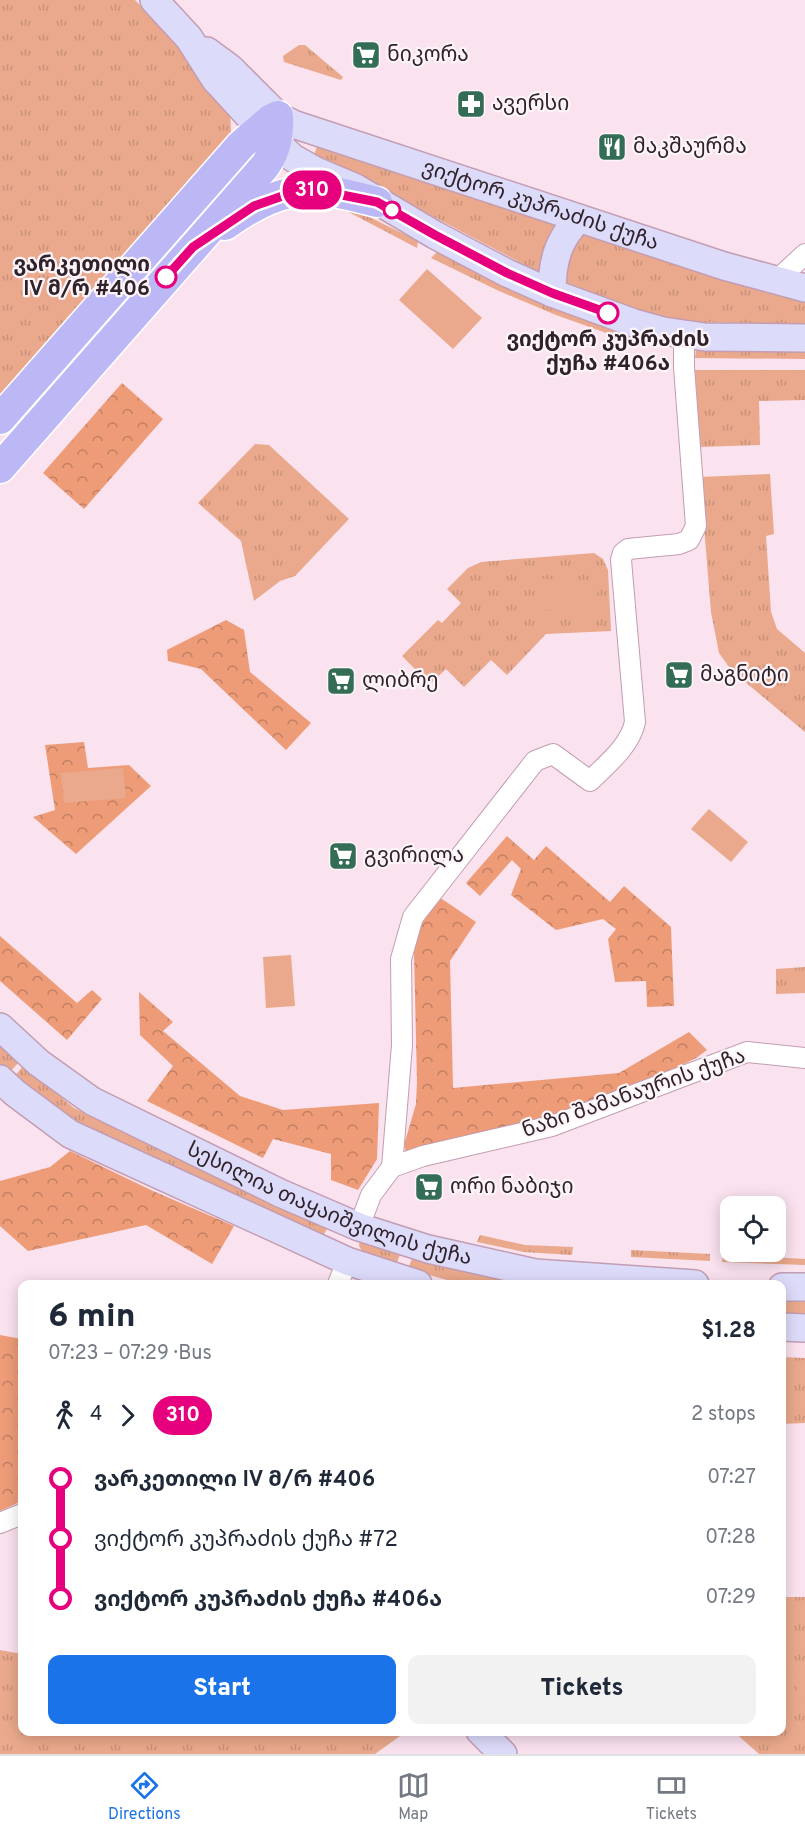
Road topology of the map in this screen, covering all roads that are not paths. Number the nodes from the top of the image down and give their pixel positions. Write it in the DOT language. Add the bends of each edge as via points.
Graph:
graph roads {
  1 [pos="154,0"];
  2 [pos="272,129"];
  3 [pos="377,202"];
  4 [pos="579,219"];
  5 [pos="193,247"];
  6 [pos="805,254"];
  7 [pos="776,281"];
  8 [pos="805,288"];
  9 [pos="552,293"];
  10 [pos="684,335"];
  11 [pos="805,338"];
  12 [pos="0,419"];
  13 [pos="0,468"];
  14 [pos="0,1027"];
  15 [pos="805,1058"];
  16 [pos="0,1079"];
  17 [pos="392,1167"];
  18 [pos="347,1222"];
  19 [pos="313,1246"];
  20 [pos="343,1272"];
  21 [pos="393,1280"];
  22 [pos="623,1280"];
  23 [pos="786,1287"];
  24 [pos="805,1287"];
  25 [pos="786,1327"];
  26 [pos="805,1328"];
  27 [pos="18,1516"];
  28 [pos="0,1523"];
  29 [pos="485,1736"];
  30 [pos="503,1754"];
  1 -- 2 [label="main road" via="189,38 215,79"];
  2 -- 3 [label="main road" via="301,163"];
  2 -- 4 [label="main road, ვიქტორ კუპრაძის ქუჩა" via="293,124"];
  2 -- 5 [label="main road" via="272,156"];
  2 -- 12 [label="main road" via="233,154"];
  3 -- 5 [label="main road" via="317,190 291,193 254,206"];
  3 -- 9 [label="main road" via="507,273"];
  4 -- 7 [label="main road, ვიქტორ კუპრაძის ქუჩა"];
  4 -- 9 [label="main road" via="569,228 556,252"];
  5 -- 13 [label="main road"];
  6 -- 7 [label="street"];
  7 -- 8 [label="main road, ვიქტორ კუპრაძის ქუჩა"];
  9 -- 10 [label="main road" via="634,323"];
  10 -- 11 [label="main road"];
  10 -- 17 [label="street" via="696,526 689,540 679,544 628,549 623,553 633,734 590,782 553,754 535,761 413,917 400,959 402,1045"];
  14 -- 18 [label="main road, სესილია თაყაიშვილის ქუჩა" via="39,1063 92,1101"];
  15 -- 17 [label="street, ნაზი შამანაურის ქუჩა" via="747,1052 552,1126"];
  16 -- 19 [label="main road, სესილია თაყაიშვილის ქუჩა" via="70,1134"];
  17 -- 18 [label="street"];
  18 -- 19 [label="main road" via="337,1229 329,1243"];
  18 -- 20 [label="main road"];
  18 -- 22 [label="main road, სესილია თაყაიშვილის ქუჩა" via="429,1249 535,1273"];
  19 -- 20 [label="main road, სესილია თაყაიშვილის ქუჩა"];
  20 -- 21 [label="main road, სესილია თაყაიშვილის ქუჩა"];
  23 -- 24 [label="main road"];
  25 -- 26 [label="main road"];
  27 -- 28 [label="street"];
  29 -- 30 [label="main road"];
}
